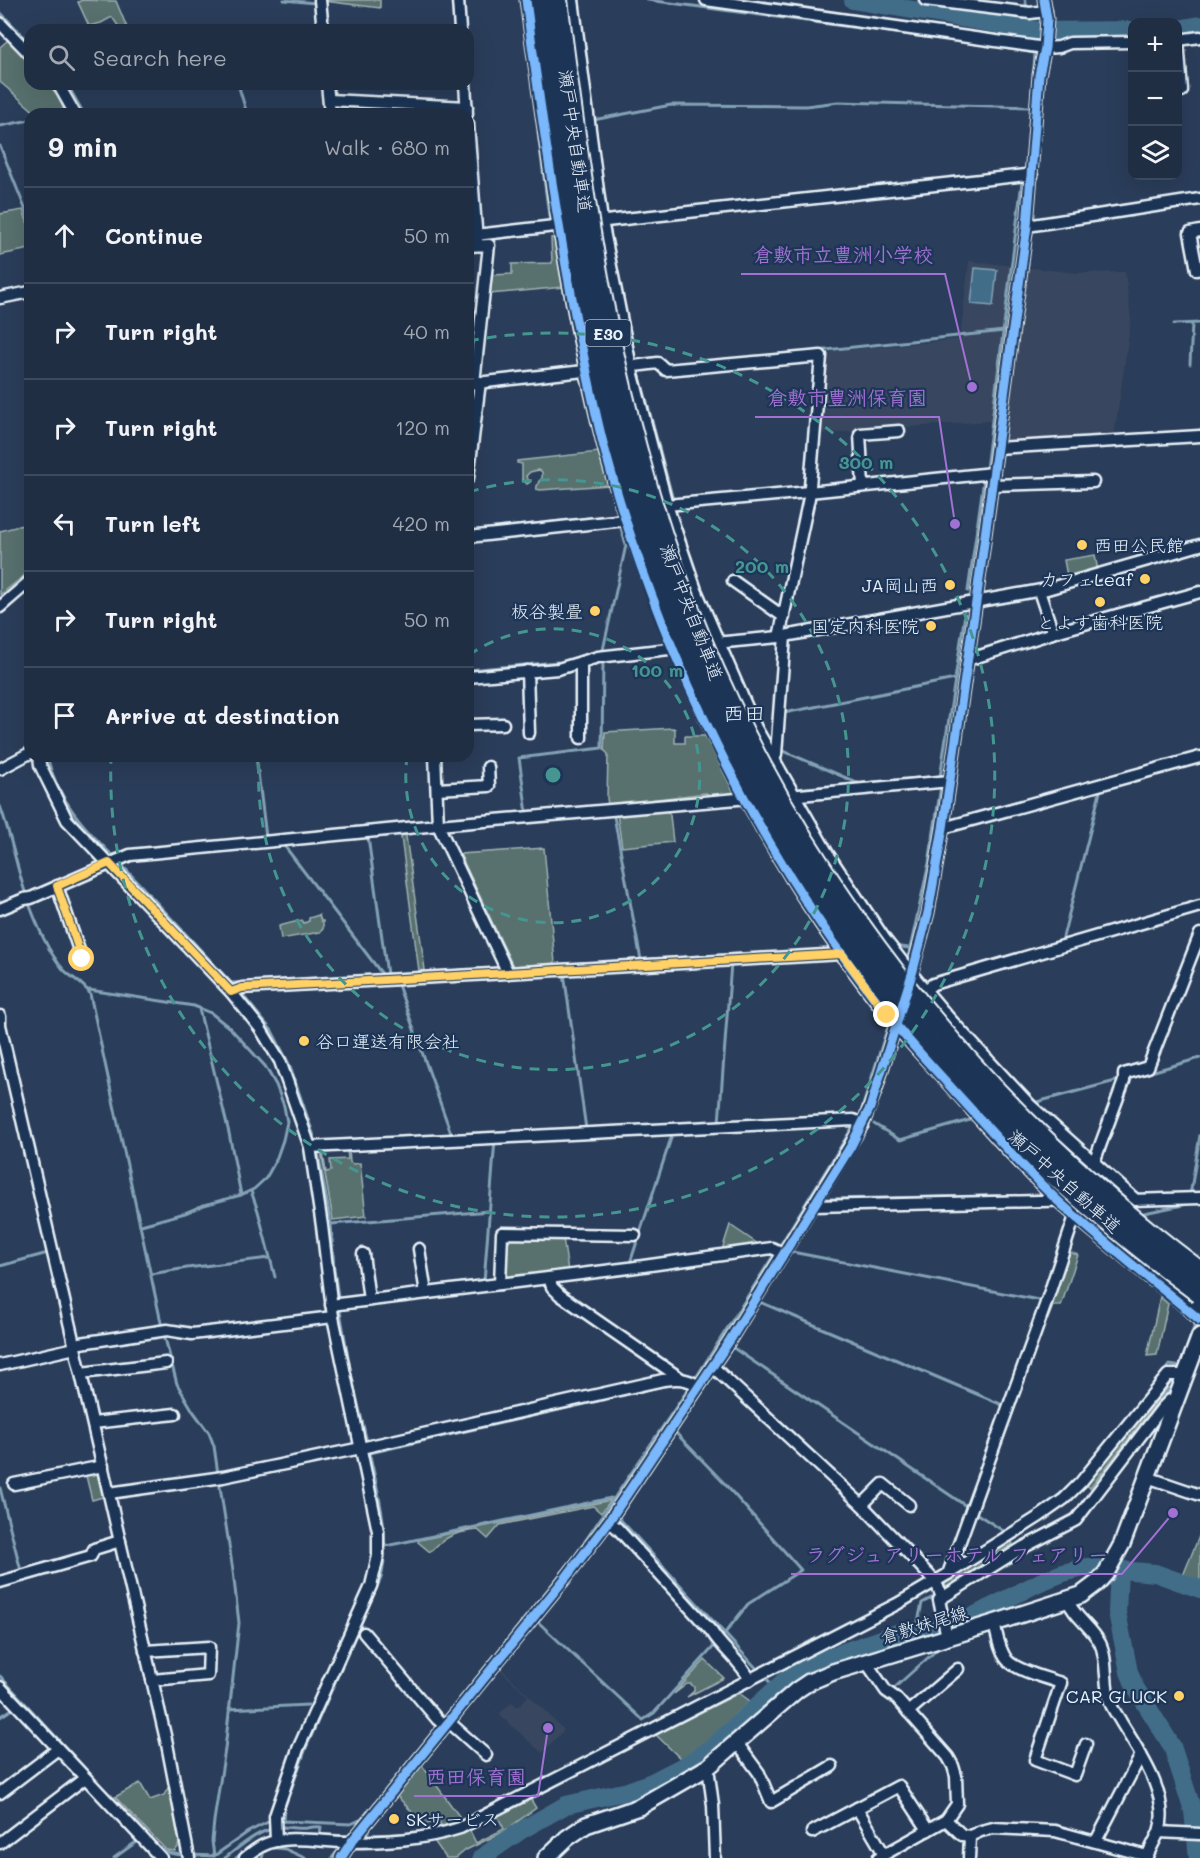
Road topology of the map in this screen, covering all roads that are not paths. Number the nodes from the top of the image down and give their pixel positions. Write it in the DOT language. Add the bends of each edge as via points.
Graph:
graph roads {
  1 [pos="320,0"];
  2 [pos="458,0"];
  3 [pos="526,0"];
  4 [pos="538,0"];
  5 [pos="557,0"];
  6 [pos="573,0"];
  7 [pos="706,0"];
  8 [pos="925,0"];
  9 [pos="1046,10"];
  10 [pos="0,23"];
  11 [pos="322,24"];
  12 [pos="460,24"];
  13 [pos="1200,37"];
  14 [pos="1182,39"];
  15 [pos="1128,42"];
  16 [pos="1045,46"];
  17 [pos="24,48"];
  18 [pos="61,90"];
  19 [pos="328,90"];
  20 [pos="465,90"];
  21 [pos="329,100"];
  22 [pos="72,108"];
  23 [pos="330,108"];
  24 [pos="449,108"];
  25 [pos="464,108"];
  26 [pos="1032,176"];
  27 [pos="1200,199"];
  28 [pos="602,221"];
  29 [pos="474,224"];
  30 [pos="558,226"];
  31 [pos="1027,226"];
  32 [pos="1200,231"];
  33 [pos="475,241"];
  34 [pos="1197,270"];
  35 [pos="24,293"];
  36 [pos="0,298"];
  37 [pos="631,367"];
  38 [pos="586,370"];
  39 [pos="476,384"];
  40 [pos="474,408"];
  41 [pos="899,431"];
  42 [pos="1200,436"];
  43 [pos="997,448"];
  44 [pos="993,473"];
  45 [pos="1094,482"];
  46 [pos="992,485"];
  47 [pos="863,486"];
  48 [pos="811,494"];
  49 [pos="667,505"];
  50 [pos="625,520"];
  51 [pos="474,536"];
  52 [pos="1200,545"];
  53 [pos="733,581"];
  54 [pos="24,586"];
  55 [pos="1040,591"];
  56 [pos="1200,592"];
  57 [pos="976,602"];
  58 [pos="0,607"];
  59 [pos="784,617"];
  60 [pos="1053,633"];
  61 [pos="782,637"];
  62 [pos="718,643"];
  63 [pos="673,649"];
  64 [pos="968,660"];
  65 [pos="581,662"];
  66 [pos="527,672"];
  67 [pos="474,676"];
  68 [pos="503,724"];
  69 [pos="474,725"];
  70 [pos="529,733"];
  71 [pos="581,738"];
  72 [pos="24,756"];
  73 [pos="1200,757"];
  74 [pos="774,761"];
  75 [pos="40,762"];
  76 [pos="435,762"];
  77 [pos="488,767"];
  78 [pos="0,769"];
  79 [pos="950,781"];
  80 [pos="437,789"];
  81 [pos="793,795"];
  82 [pos="744,798"];
  83 [pos="440,823"];
  84 [pos="943,828"];
  85 [pos="114,861"];
  86 [pos="57,886"];
  87 [pos="1200,906"];
  88 [pos="0,909"];
  89 [pos="1200,934"];
  90 [pos="839,950"];
  91 [pos="82,959"];
  92 [pos="508,973"];
  93 [pos="915,977"];
  94 [pos="236,990"];
  95 [pos="0,1016"];
  96 [pos="892,1021"];
  97 [pos="4,1060"];
  98 [pos="1017,1114"];
  99 [pos="859,1122"];
  100 [pos="315,1147"];
  101 [pos="1097,1165"];
  102 [pos="1200,1198"];
  103 [pos="1057,1200"];
  104 [pos="1136,1200"];
  105 [pos="813,1206"];
  106 [pos="1084,1210"];
  107 [pos="635,1235"];
  108 [pos="419,1249"];
  109 [pos="779,1251"];
  110 [pos="363,1254"];
  111 [pos="1200,1256"];
  112 [pos="1200,1272"];
  113 [pos="549,1278"];
  114 [pos="500,1284"];
  115 [pos="426,1293"];
  116 [pos="1200,1293"];
  117 [pos="369,1300"];
  118 [pos="336,1304"];
  119 [pos="1198,1314"];
  120 [pos="333,1317"];
  121 [pos="1200,1336"];
  122 [pos="73,1347"];
  123 [pos="166,1363"];
  124 [pos="0,1365"];
  125 [pos="712,1366"];
  126 [pos="81,1373"];
  127 [pos="1179,1375"];
  128 [pos="691,1382"];
  129 [pos="1178,1398"];
  130 [pos="175,1414"];
  131 [pos="93,1423"];
  132 [pos="361,1448"];
  133 [pos="103,1466"];
  134 [pos="1147,1477"];
  135 [pos="14,1484"];
  136 [pos="110,1493"];
  137 [pos="1200,1495"];
  138 [pos="862,1505"];
  139 [pos="909,1505"];
  140 [pos="609,1521"];
  141 [pos="120,1541"];
  142 [pos="950,1569"];
  143 [pos="0,1582"];
  144 [pos="936,1587"];
  145 [pos="1067,1599"];
  146 [pos="994,1623"];
  147 [pos="364,1634"];
  148 [pos="947,1635"];
  149 [pos="145,1651"];
  150 [pos="866,1662"];
  151 [pos="958,1669"];
  152 [pos="749,1677"];
  153 [pos="152,1680"];
  154 [pos="0,1687"];
  155 [pos="908,1712"];
  156 [pos="447,1724"];
  157 [pos="737,1743"];
  158 [pos="1086,1744"];
  159 [pos="58,1749"];
  160 [pos="486,1755"];
  161 [pos="1141,1755"];
  162 [pos="832,1766"];
  163 [pos="708,1767"];
  164 [pos="85,1778"];
  165 [pos="0,1792"];
  166 [pos="857,1808"];
  167 [pos="946,1820"];
  168 [pos="928,1830"];
  169 [pos="812,1832"];
  170 [pos="1159,1832"];
  171 [pos="1196,1834"];
  172 [pos="970,1836"];
  173 [pos="276,1840"];
  174 [pos="1096,1841"];
  175 [pos="347,1842"];
  176 [pos="0,1843"];
  177 [pos="188,1855"];
  178 [pos="881,1856"];
  179 [pos="1146,1857"];
  180 [pos="162,1858"];
  181 [pos="245,1858"];
  182 [pos="341,1858"];
  183 [pos="546,1858"];
  184 [pos="715,1858"];
  185 [pos="969,1858"];
  1 -- 11 [label="street"];
  2 -- 12 [label="street"];
  3 -- 30 [label="street"];
  4 -- 106 [label="highway, 瀬戸中央自動車道 / E30, bridge" via="565,197 598,369 626,482 690,661 757,797 856,952 926,1042"];
  5 -- 98 [label="highway, 瀬戸中央自動車道 / E30, bridge" via="583,195 610,344 644,477 706,654 767,779 833,888 903,984"];
  6 -- 28 [label="street"];
  7 -- 16 [label="street"];
  8 -- 9 [label="street" via="1030,13"];
  9 -- 16 [label="street"];
  10 -- 17 [label="street"];
  13 -- 14 [label="street"];
  15 -- 16 [label="street"];
  16 -- 26 [label="street" via="1039,75"];
  18 -- 22 [label="street"];
  19 -- 21 [label="street"];
  20 -- 25 [label="street"];
  21 -- 23 [label="street"];
  21 -- 24 [label="street"];
  26 -- 28 [label="street"];
  26 -- 31 [label="street"];
  27 -- 31 [label="street"];
  28 -- 30 [label="street"];
  28 -- 37 [label="street"];
  29 -- 33 [label="street"];
  30 -- 33 [label="street"];
  30 -- 38 [label="street"];
  31 -- 43 [label="street"];
  32 -- 34 [label="street" via="1190,233"];
  33 -- 39 [label="street" via="489,245"];
  35 -- 36 [label="street"];
  37 -- 38 [label="street"];
  37 -- 48 [label="street" via="658,363 666,370 821,356"];
  37 -- 49 [label="street"];
  38 -- 39 [label="street"];
  38 -- 50 [label="street"];
  39 -- 40 [label="street"];
  41 -- 47 [label="street" via="861,434"];
  42 -- 43 [label="street"];
  43 -- 44 [label="street"];
  44 -- 46 [label="street"];
  44 -- 47 [label="street"];
  45 -- 46 [label="street"];
  46 -- 57 [label="street"];
  47 -- 48 [label="street"];
  48 -- 49 [label="street"];
  48 -- 59 [label="street"];
  49 -- 50 [label="street"];
  49 -- 62 [label="street"];
  50 -- 51 [label="street"];
  50 -- 63 [label="street"];
  52 -- 55 [label="street"];
  53 -- 59 [label="street"];
  54 -- 58 [label="street"];
  55 -- 57 [label="street"];
  55 -- 60 [label="street"];
  56 -- 60 [label="street"];
  57 -- 61 [label="street"];
  57 -- 64 [label="street"];
  59 -- 61 [label="street"];
  60 -- 64 [label="street"];
  61 -- 62 [label="street"];
  61 -- 74 [label="street"];
  62 -- 63 [label="street"];
  62 -- 74 [label="street"];
  63 -- 65 [label="street"];
  63 -- 82 [label="street"];
  64 -- 79 [label="street"];
  65 -- 66 [label="street"];
  65 -- 71 [label="street"];
  66 -- 67 [label="street"];
  66 -- 70 [label="street"];
  68 -- 69 [label="street"];
  72 -- 78 [label="street"];
  73 -- 84 [label="street"];
  74 -- 81 [label="street"];
  75 -- 85 [label="street" via="67,820"];
  76 -- 80 [label="street"];
  77 -- 80 [label="street" via="489,786"];
  79 -- 81 [label="street"];
  79 -- 84 [label="street"];
  80 -- 83 [label="street"];
  81 -- 82 [label="street"];
  81 -- 93 [label="street" via="828,854"];
  82 -- 83 [label="street"];
  82 -- 90 [label="street"];
  83 -- 85 [label="street" via="130,855"];
  83 -- 92 [label="street"];
  84 -- 93 [label="street"];
  85 -- 86 [label="street"];
  85 -- 94 [label="street"];
  86 -- 88 [label="street"];
  86 -- 91 [label="street"];
  87 -- 93 [label="street" via="933,984"];
  89 -- 101 [label="street" via="1148,1067 1124,1074"];
  90 -- 92 [label="street"];
  90 -- 96 [label="street"];
  92 -- 94 [label="street"];
  93 -- 96 [label="street"];
  93 -- 101 [label="street" via="1030,1104"];
  94 -- 100 [label="street" via="280,1061"];
  95 -- 97 [label="street"];
  96 -- 99 [label="street" via="873,1099"];
  96 -- 103 [label="street"];
  97 -- 122 [label="street"];
  98 -- 111 [label="highway, bridge" via="1104,1186"];
  98 -- 112 [label="highway, 瀬戸中央自動車道 / E30, bridge" via="1106,1197"];
  99 -- 100 [label="street"];
  99 -- 105 [label="street"];
  100 -- 118 [label="street" via="322,1226"];
  101 -- 104 [label="street"];
  101 -- 106 [label="street"];
  102 -- 104 [label="street"];
  103 -- 105 [label="street"];
  103 -- 106 [label="street"];
  103 -- 106 [label="street"];
  104 -- 106 [label="street"];
  105 -- 109 [label="street"];
  106 -- 116 [label="highway, 瀬戸中央自動車道 / E30, bridge"];
  106 -- 119 [label="highway, bridge"];
  106 -- 142 [label="street" via="1046,1301"];
  107 -- 114 [label="street" via="502,1233"];
  108 -- 115 [label="street"];
  109 -- 113 [label="street"];
  109 -- 125 [label="street"];
  110 -- 117 [label="street"];
  113 -- 114 [label="street"];
  113 -- 128 [label="street" via="560,1296"];
  114 -- 115 [label="street"];
  115 -- 117 [label="street"];
  117 -- 118 [label="street"];
  118 -- 120 [label="street"];
  120 -- 122 [label="street" via="192,1334 163,1331"];
  120 -- 132 [label="street"];
  121 -- 127 [label="main road, 倉敷妹尾線"];
  122 -- 124 [label="street"];
  122 -- 126 [label="street"];
  123 -- 126 [label="street"];
  125 -- 128 [label="street"];
  125 -- 138 [label="street"];
  126 -- 131 [label="street"];
  127 -- 129 [label="main road, 倉敷妹尾線"];
  127 -- 142 [label="street" via="1168,1375 1064,1499"];
  128 -- 132 [label="street" via="663,1380"];
  128 -- 140 [label="street"];
  129 -- 134 [label="main road, 倉敷妹尾線"];
  129 -- 144 [label="street" via="1162,1408 1076,1520"];
  130 -- 131 [label="street"];
  131 -- 133 [label="street"];
  132 -- 136 [label="street" via="219,1478"];
  132 -- 173 [label="street" via="378,1531 376,1570 298,1749 275,1816"];
  133 -- 135 [label="street"];
  133 -- 136 [label="street"];
  134 -- 137 [label="street"];
  134 -- 145 [label="main road, 倉敷妹尾線" via="1109,1568 1097,1583"];
  136 -- 141 [label="street"];
  138 -- 139 [label="street" via="883,1484"];
  138 -- 144 [label="street"];
  140 -- 152 [label="street"];
  140 -- 156 [label="street"];
  141 -- 143 [label="street" via="94,1549 92,1556"];
  141 -- 149 [label="street"];
  142 -- 144 [label="street"];
  144 -- 148 [label="street"];
  144 -- 152 [label="street"];
  145 -- 146 [label="main road, 倉敷妹尾線"];
  145 -- 161 [label="street" via="1101,1645 1110,1702"];
  146 -- 148 [label="main road, 倉敷妹尾線"];
  146 -- 158 [label="street" via="1008,1660 1061,1683 1035,1760 1075,1775"];
  147 -- 156 [label="street" via="436,1719"];
  148 -- 150 [label="main road, 倉敷妹尾線"];
  149 -- 153 [label="street"];
  149 -- 153 [label="street" via="209,1647 208,1675"];
  150 -- 155 [label="street" via="886,1691"];
  150 -- 157 [label="main road, 倉敷妹尾線" via="803,1686"];
  151 -- 155 [label="street"];
  152 -- 175 [label="street" via="460,1828 425,1837"];
  153 -- 177 [label="street"];
  154 -- 159 [label="street"];
  155 -- 167 [label="street" via="953,1766 957,1804"];
  156 -- 160 [label="street"];
  156 -- 175 [label="street"];
  157 -- 162 [label="street" via="759,1773 771,1802"];
  157 -- 163 [label="main road, 倉敷妹尾線"];
  159 -- 164 [label="street"];
  159 -- 165 [label="street"];
  161 -- 170 [label="street" via="1163,1810"];
  161 -- 174 [label="street"];
  163 -- 183 [label="main road, 倉敷妹尾線" via="639,1807 586,1825"];
  163 -- 184 [label="street"];
  164 -- 176 [label="street"];
  164 -- 180 [label="street"];
  166 -- 168 [label="street" via="899,1786"];
  166 -- 169 [label="street"];
  166 -- 178 [label="street"];
  167 -- 168 [label="street"];
  167 -- 172 [label="street" via="962,1835"];
  168 -- 178 [label="street"];
  170 -- 171 [label="street"];
  170 -- 179 [label="street"];
  172 -- 174 [label="street" via="993,1828 1055,1831"];
  172 -- 185 [label="street"];
  173 -- 175 [label="street"];
  173 -- 181 [label="street"];
  174 -- 179 [label="street"];
  175 -- 182 [label="street"];
}
